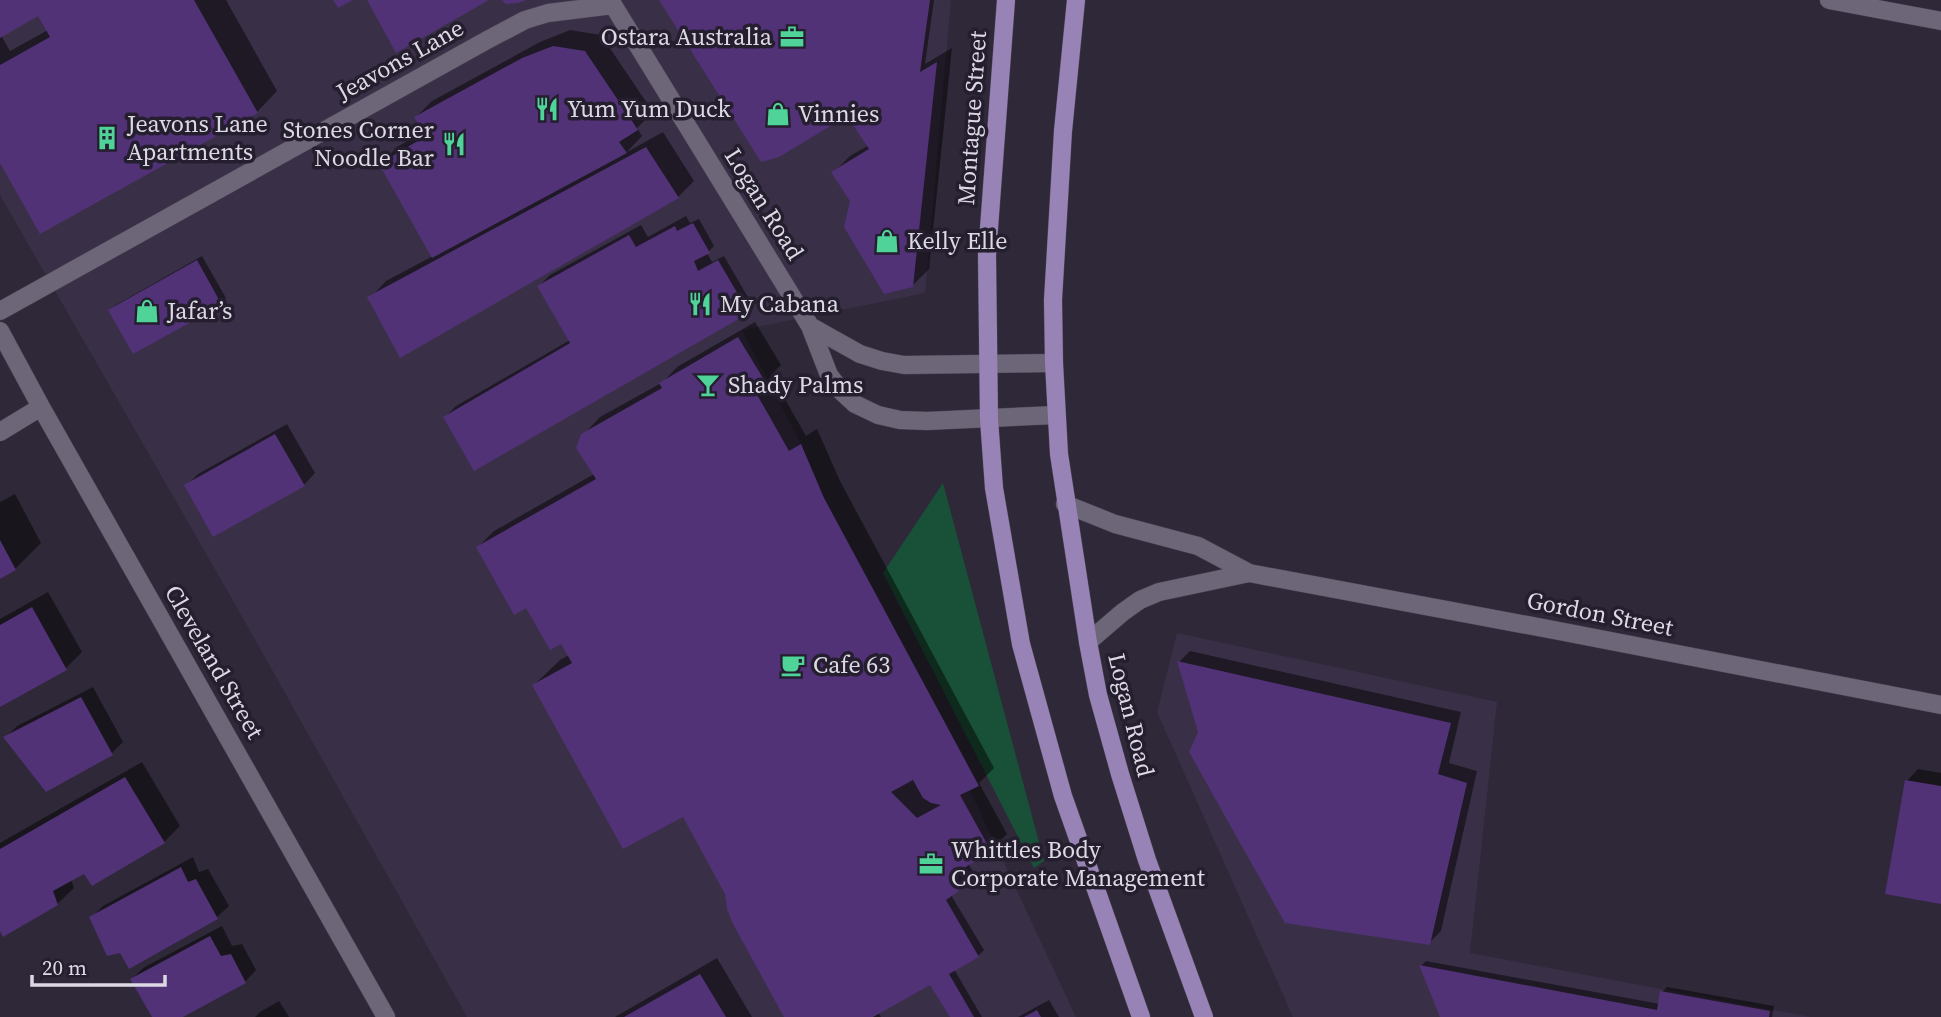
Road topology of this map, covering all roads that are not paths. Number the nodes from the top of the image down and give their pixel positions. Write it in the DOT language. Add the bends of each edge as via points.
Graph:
graph roads {
  1 [pos="1006,0"];
  2 [pos="1076,0"];
  3 [pos="1829,0"];
  4 [pos="612,3"];
  5 [pos="1941,21"];
  6 [pos="0,311"];
  7 [pos="810,326"];
  8 [pos="0,331"];
  9 [pos="1054,363"];
  10 [pos="989,365"];
  11 [pos="41,407"];
  12 [pos="1056,415"];
  13 [pos="989,419"];
  14 [pos="0,432"];
  15 [pos="1065,504"];
  16 [pos="1249,573"];
  17 [pos="1088,642"];
  18 [pos="1941,705"];
  19 [pos="386,1017"];
  20 [pos="1141,1017"];
  21 [pos="1204,1017"];
  1 -- 10 [label="main road, Montague Street" via="987,255"];
  2 -- 9 [label="main road" via="1057,203"];
  3 -- 5 [label="street"];
  4 -- 6 [label="street, Jeavons Lane" via="548,13 489,38"];
  4 -- 7 [label="street, Logan Road"];
  7 -- 10 [label="street, Logan Road" via="860,354 883,361"];
  7 -- 13 [label="street, Logan Road" via="829,375 855,404 900,419"];
  8 -- 11 [label="street, Cleveland Street"];
  9 -- 10 [label="street, Logan Road"];
  9 -- 12 [label="main road, Logan Road"];
  10 -- 13 [label="main road"];
  11 -- 14 [label="street"];
  11 -- 19 [label="street, Cleveland Street"];
  12 -- 13 [label="street, Logan Road"];
  12 -- 15 [label="main road, Logan Road"];
  13 -- 20 [label="main road" via="994,488 1021,644 1063,796"];
  15 -- 16 [label="street, Gordon Street" via="1115,524 1198,546"];
  15 -- 17 [label="main road, Logan Road"];
  16 -- 17 [label="street, Gordon Street" via="1140,600"];
  16 -- 18 [label="street, Gordon Street"];
  17 -- 21 [label="main road, Logan Road" via="1098,695 1143,848"];
}
